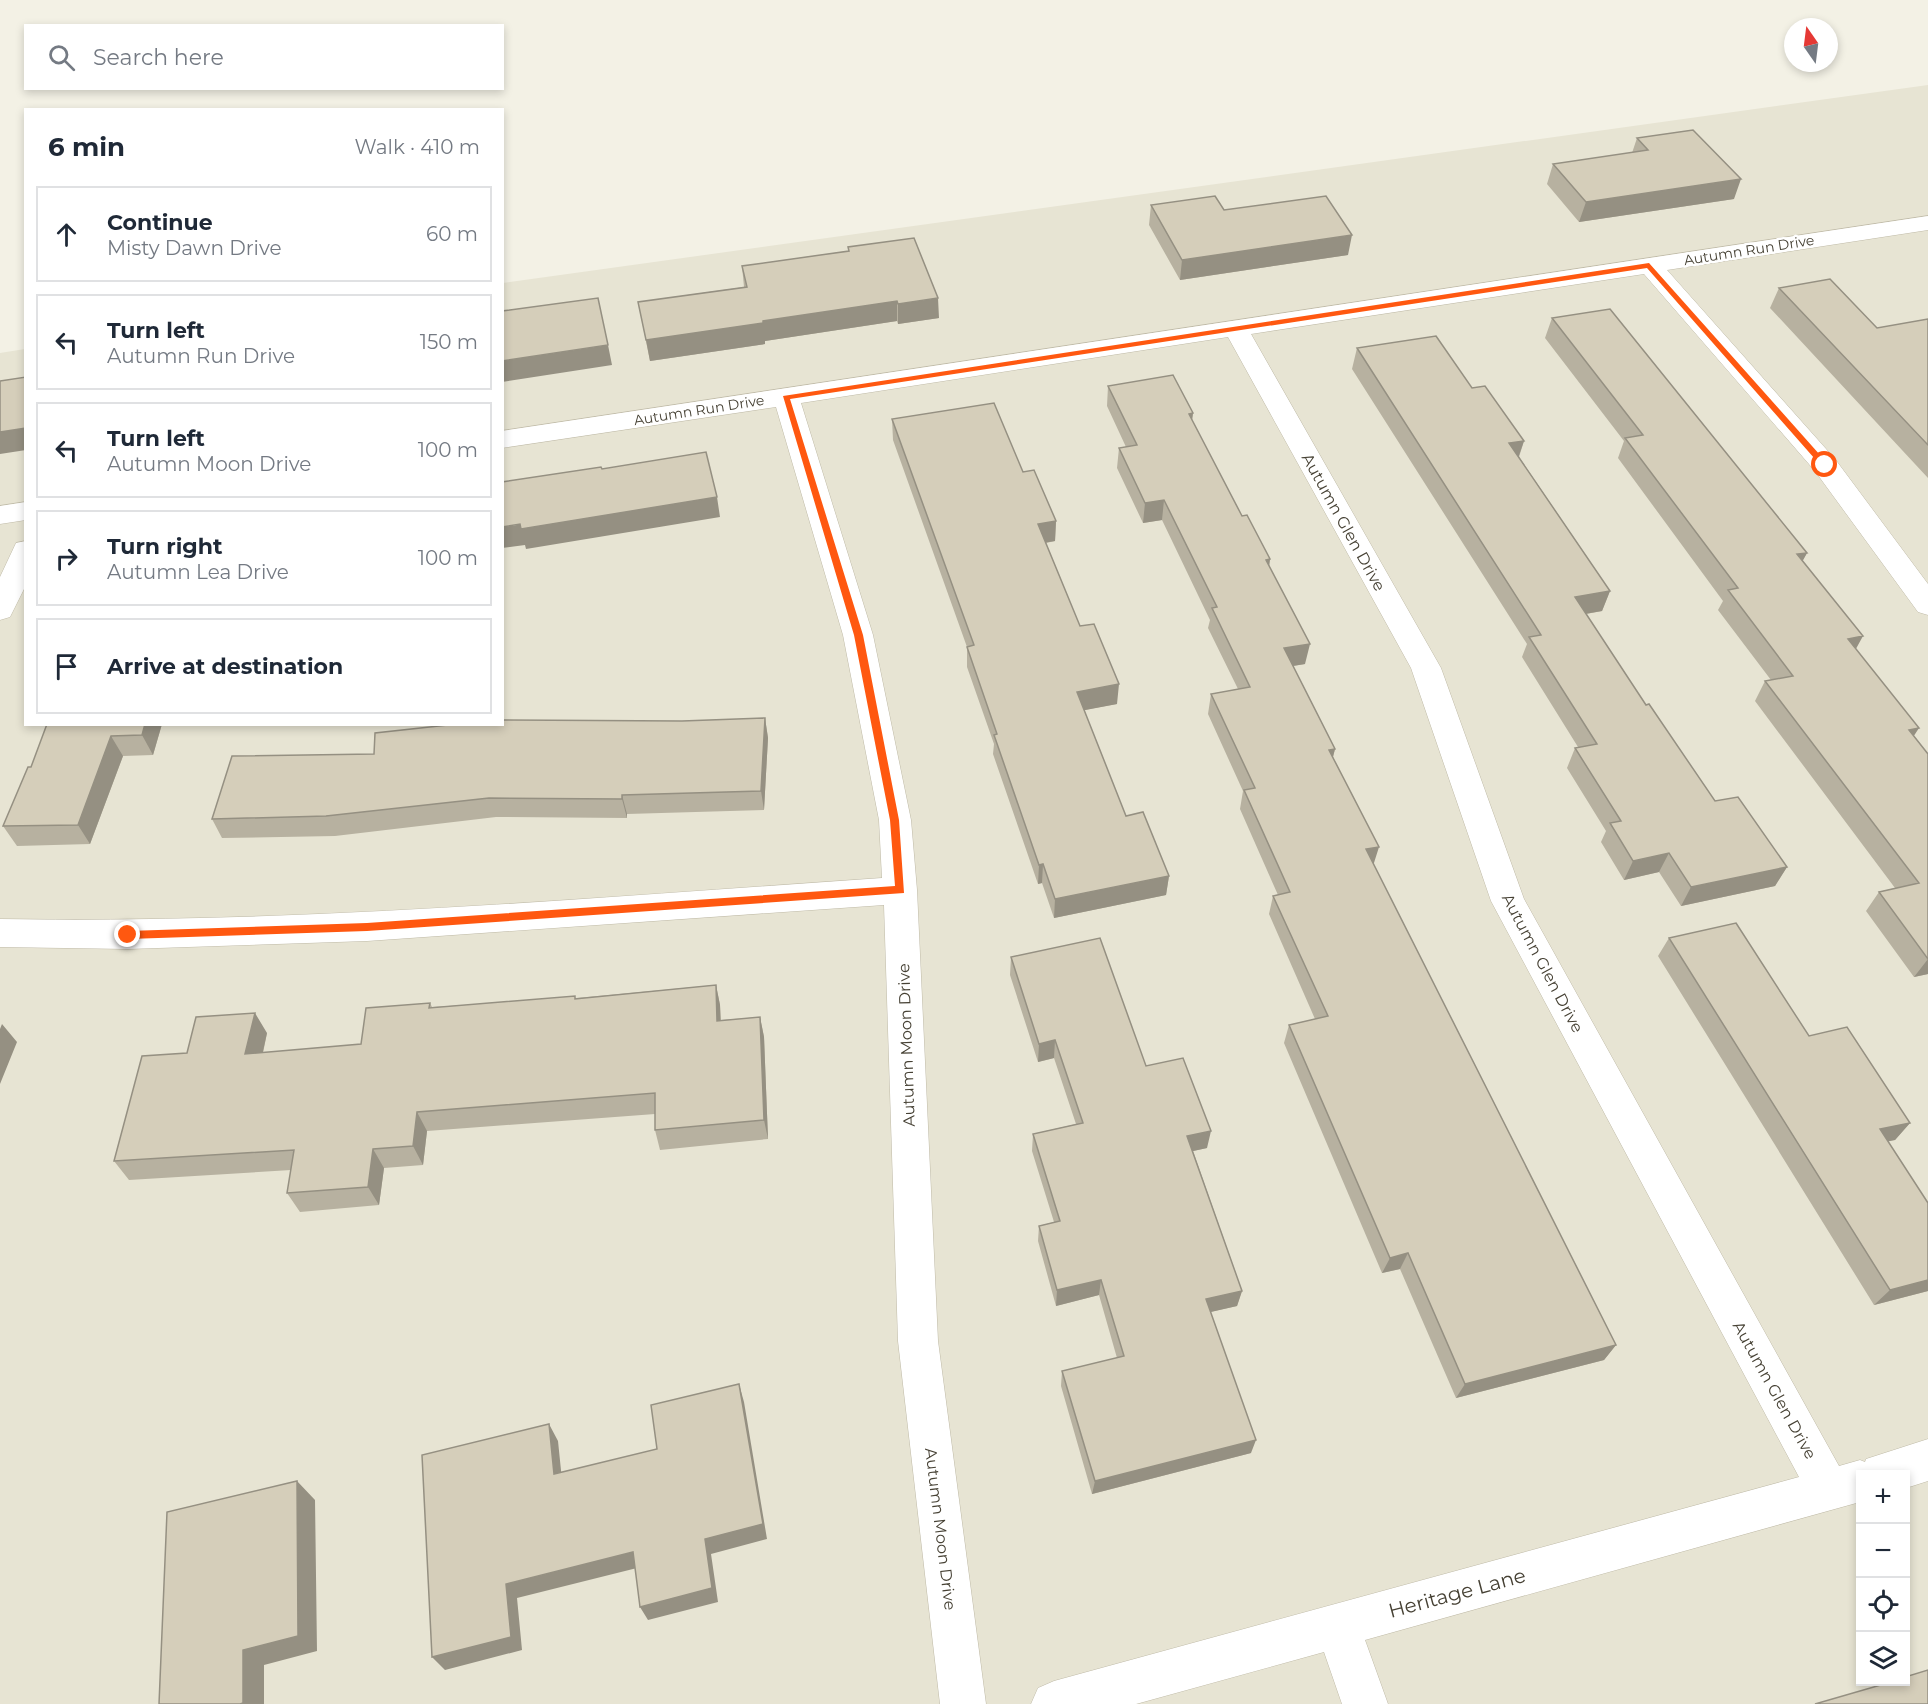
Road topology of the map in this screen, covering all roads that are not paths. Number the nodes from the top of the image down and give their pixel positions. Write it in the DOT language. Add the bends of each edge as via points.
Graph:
graph roads {
  1 [pos="1928,223"];
  2 [pos="1649,265"];
  3 [pos="1236,328"];
  4 [pos="786,397"];
  5 [pos="504,440"];
  6 [pos="24,511"];
  7 [pos="0,515"];
  8 [pos="24,555"];
  9 [pos="1928,605"];
  10 [pos="0,610"];
  11 [pos="900,890"];
  12 [pos="0,933"];
  13 [pos="1928,1460"];
  14 [pos="1894,1470"];
  15 [pos="1845,1485"];
  16 [pos="1337,1626"];
  17 [pos="963,1704"];
  18 [pos="1054,1704"];
  19 [pos="1365,1704"];
  1 -- 2 [label="street, Autumn Run Drive"];
  2 -- 3 [label="street, Autumn Run Drive"];
  2 -- 9 [label="street" via="1825,465"];
  3 -- 4 [label="street, Autumn Run Drive"];
  3 -- 15 [label="street, Autumn Glen Drive" via="1426,668 1508,901"];
  4 -- 5 [label="street, Autumn Run Drive"];
  4 -- 11 [label="street, Autumn Moon Drive" via="858,635 895,820"];
  6 -- 7 [label="street"];
  8 -- 10 [label="street"];
  11 -- 12 [label="street" via="367,927 128,935"];
  11 -- 17 [label="street, Autumn Moon Drive" via="918,1341"];
  13 -- 14 [label="street"];
  15 -- 16 [label="street, Heritage Lane"];
  16 -- 18 [label="street, Heritage Lane"];
  16 -- 19 [label="street"];
}
